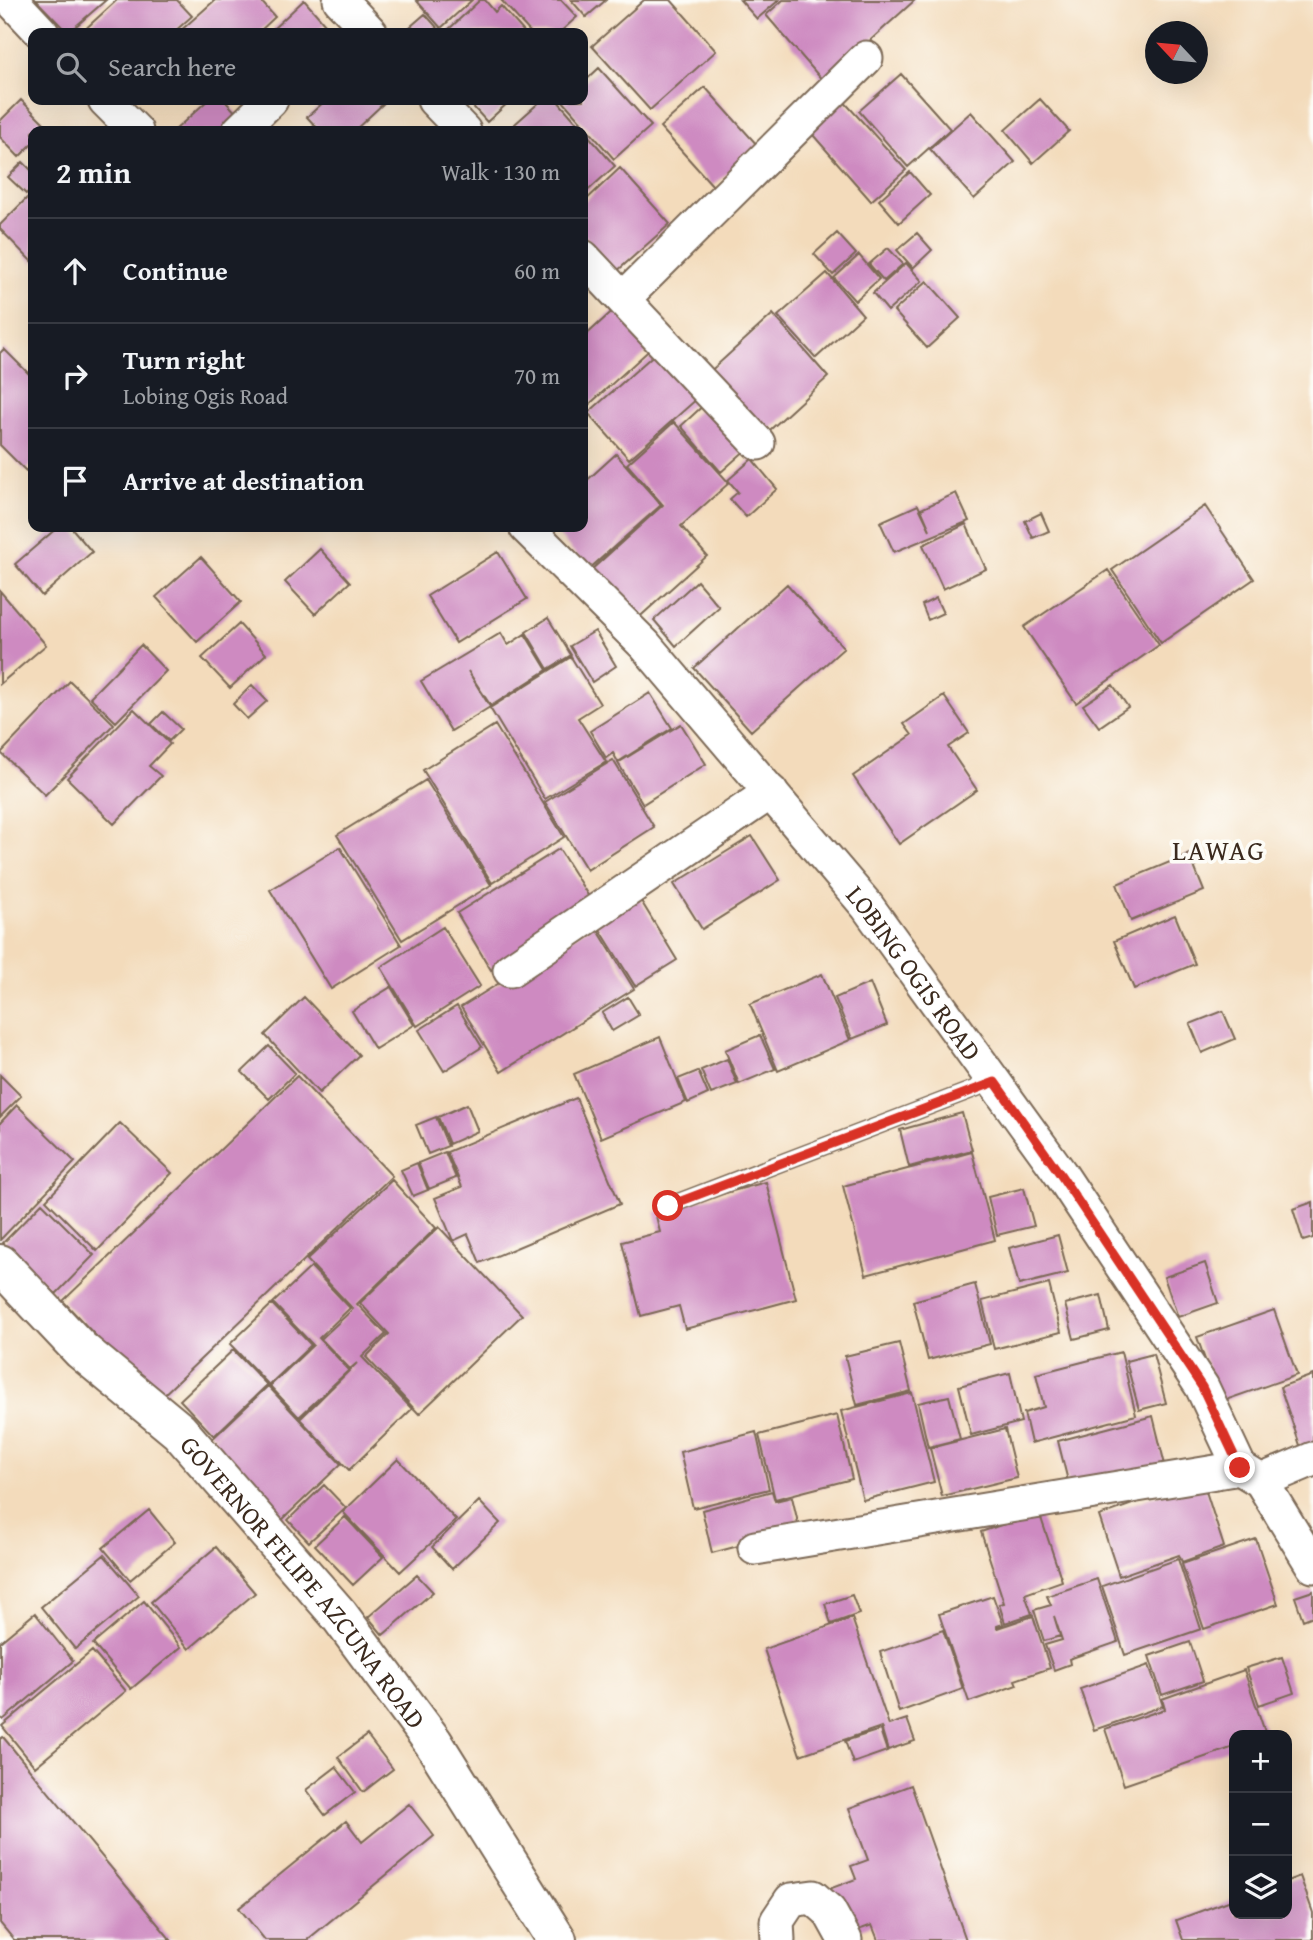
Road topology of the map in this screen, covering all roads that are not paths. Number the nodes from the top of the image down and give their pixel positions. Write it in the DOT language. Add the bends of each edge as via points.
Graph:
graph roads {
  1 [pos="10,0"];
  2 [pos="37,28"];
  3 [pos="866,58"];
  4 [pos="110,105"];
  5 [pos="266,105"];
  6 [pos="439,105"];
  7 [pos="131,126"];
  8 [pos="244,126"];
  9 [pos="459,126"];
  10 [pos="588,262"];
  11 [pos="623,299"];
  12 [pos="758,443"];
  13 [pos="531,532"];
  14 [pos="771,792"];
  15 [pos="510,970"];
  16 [pos="995,1082"];
  17 [pos="668,1206"];
  18 [pos="0,1264"];
  19 [pos="1313,1458"];
  20 [pos="1250,1474"];
  21 [pos="755,1548"];
  22 [pos="1313,1566"];
  23 [pos="557,1940"];
  24 [pos="778,1940"];
  25 [pos="845,1940"];
  1 -- 2 [label="street"];
  3 -- 11 [label="street"];
  4 -- 7 [label="street"];
  5 -- 8 [label="street"];
  6 -- 9 [label="street"];
  10 -- 11 [label="street"];
  11 -- 12 [label="street"];
  13 -- 14 [label="street, LOBING OGIS ROAD" via="645,645"];
  14 -- 15 [label="street"];
  14 -- 16 [label="street, LOBING OGIS ROAD" via="867,905"];
  16 -- 17 [label="lane"];
  16 -- 20 [label="street, LOBING OGIS ROAD" via="1202,1387"];
  18 -- 23 [label="street, GOVERNOR FELIPE AZCUNA ROAD" via="81,1350 179,1431 339,1615 433,1742"];
  19 -- 20 [label="street"];
  20 -- 21 [label="street"];
  20 -- 22 [label="street, LOBING OGIS ROAD"];
  24 -- 25 [label="street" via="777,1921 790,1900 813,1897 829,1911"];
}
